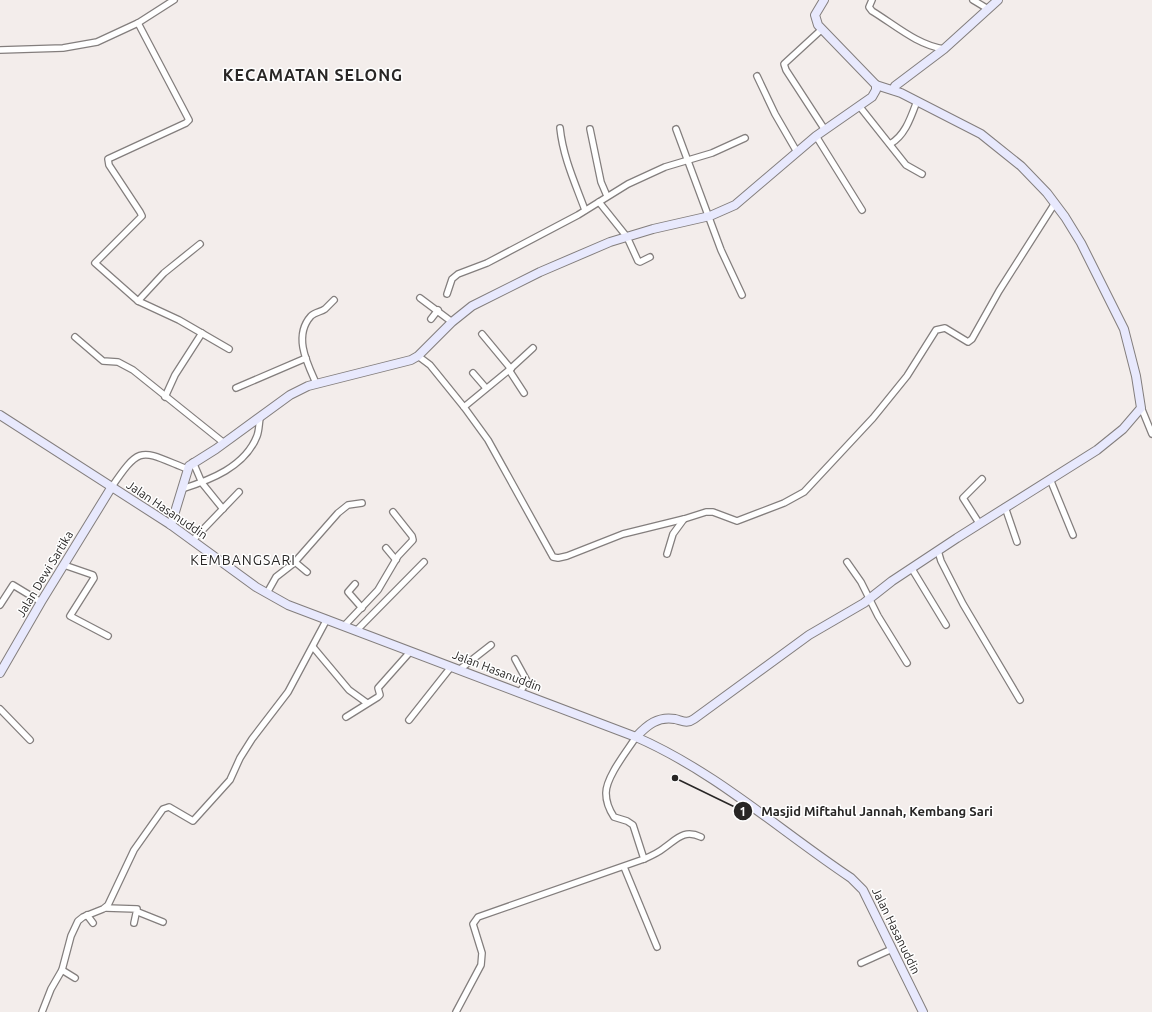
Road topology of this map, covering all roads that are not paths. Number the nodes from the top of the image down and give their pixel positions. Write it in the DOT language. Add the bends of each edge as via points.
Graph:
graph roads {
  1 [pos="174,0"];
  2 [pos="824,0"];
  3 [pos="872,0"];
  4 [pos="973,0"];
  5 [pos="998,0"];
  6 [pos="988,9"];
  7 [pos="138,23"];
  8 [pos="821,30"];
  9 [pos="944,49"];
  10 [pos="0,50"];
  11 [pos="756,76"];
  12 [pos="876,85"];
  13 [pos="893,90"];
  14 [pos="917,101"];
  15 [pos="860,107"];
  16 [pos="560,128"];
  17 [pos="590,129"];
  18 [pos="676,130"];
  19 [pos="825,130"];
  20 [pos="816,136"];
  21 [pos="746,138"];
  22 [pos="890,144"];
  23 [pos="797,152"];
  24 [pos="686,160"];
  25 [pos="922,174"];
  26 [pos="608,196"];
  27 [pos="599,202"];
  28 [pos="1055,203"];
  29 [pos="586,210"];
  30 [pos="862,210"];
  31 [pos="708,216"];
  32 [pos="627,237"];
  33 [pos="200,244"];
  34 [pos="650,257"];
  35 [pos="447,294"];
  36 [pos="742,295"];
  37 [pos="420,298"];
  38 [pos="334,300"];
  39 [pos="138,301"];
  40 [pos="438,310"];
  41 [pos="430,319"];
  42 [pos="452,322"];
  43 [pos="202,333"];
  44 [pos="482,334"];
  45 [pos="75,337"];
  46 [pos="533,348"];
  47 [pos="229,349"];
  48 [pos="418,356"];
  49 [pos="306,358"];
  50 [pos="510,370"];
  51 [pos="473,373"];
  52 [pos="316,383"];
  53 [pos="236,388"];
  54 [pos="486,388"];
  55 [pos="524,393"];
  56 [pos="165,397"];
  57 [pos="464,406"];
  58 [pos="1141,407"];
  59 [pos="0,415"];
  60 [pos="260,418"];
  61 [pos="1152,434"];
  62 [pos="224,443"];
  63 [pos="190,465"];
  64 [pos="982,479"];
  65 [pos="1050,479"];
  66 [pos="202,483"];
  67 [pos="111,488"];
  68 [pos="182,490"];
  69 [pos="239,492"];
  70 [pos="362,502"];
  71 [pos="1005,507"];
  72 [pos="222,509"];
  73 [pos="393,512"];
  74 [pos="684,519"];
  75 [pos="979,524"];
  76 [pos="171,525"];
  77 [pos="1073,535"];
  78 [pos="192,541"];
  79 [pos="1017,542"];
  80 [pos="386,548"];
  81 [pos="938,551"];
  82 [pos="667,554"];
  83 [pos="396,560"];
  84 [pos="295,562"];
  85 [pos="424,562"];
  86 [pos="847,562"];
  87 [pos="64,565"];
  88 [pos="912,569"];
  89 [pos="308,572"];
  90 [pos="355,584"];
  91 [pos="267,593"];
  92 [pos="869,599"];
  93 [pos="41,602"];
  94 [pos="0,605"];
  95 [pos="362,608"];
  96 [pos="327,619"];
  97 [pos="946,625"];
  98 [pos="344,626"];
  99 [pos="356,631"];
  100 [pos="108,636"];
  101 [pos="491,645"];
  102 [pos="312,647"];
  103 [pos="410,652"];
  104 [pos="515,658"];
  105 [pos="907,663"];
  106 [pos="451,667"];
  107 [pos="459,670"];
  108 [pos="0,673"];
  109 [pos="522,693"];
  110 [pos="1020,700"];
  111 [pos="367,703"];
  112 [pos="0,709"];
  113 [pos="346,717"];
  114 [pos="409,720"];
  115 [pos="636,737"];
  116 [pos="30,740"];
  117 [pos="701,837"];
  118 [pos="644,859"];
  119 [pos="624,866"];
  120 [pos="106,908"];
  121 [pos="138,912"];
  122 [pos="87,914"];
  123 [pos="163,922"];
  124 [pos="92,923"];
  125 [pos="134,923"];
  126 [pos="657,947"];
  127 [pos="892,949"];
  128 [pos="861,963"];
  129 [pos="62,970"];
  130 [pos="75,978"];
  131 [pos="42,1012"];
  132 [pos="456,1012"];
  133 [pos="923,1012"];
  1 -- 7 [label="street"];
  2 -- 8 [label="street" via="815,15"];
  3 -- 9 [label="street" via="869,7 872,11 918,42"];
  4 -- 6 [label="street"];
  5 -- 6 [label="street"];
  6 -- 9 [label="street"];
  7 -- 10 [label="street" via="97,42 69,48"];
  7 -- 39 [label="street" via="189,120 107,161 142,215 95,263 120,288"];
  8 -- 12 [label="street"];
  8 -- 19 [label="street" via="784,64"];
  9 -- 13 [label="street"];
  11 -- 23 [label="street"];
  12 -- 13 [label="street"];
  12 -- 15 [label="street" via="875,93"];
  13 -- 14 [label="street"];
  14 -- 22 [label="street" via="905,129 897,141"];
  14 -- 28 [label="street" via="981,134 1021,166"];
  15 -- 19 [label="street"];
  15 -- 22 [label="street"];
  16 -- 29 [label="street" via="567,165"];
  17 -- 26 [label="street" via="601,182"];
  18 -- 24 [label="street"];
  19 -- 20 [label="street"];
  20 -- 23 [label="street"];
  20 -- 30 [label="street"];
  21 -- 24 [label="street" via="712,153"];
  22 -- 25 [label="street" via="906,165"];
  23 -- 31 [label="street" via="740,201"];
  24 -- 26 [label="street" via="665,167"];
  24 -- 31 [label="street"];
  26 -- 27 [label="street"];
  27 -- 29 [label="street"];
  27 -- 32 [label="street"];
  28 -- 58 [label="street" via="1081,243 1124,329"];
  28 -- 74 [label="street" via="972,339 968,342 945,328 936,330 907,376 873,418 804,492 784,503 737,521 713,512"];
  29 -- 35 [label="street" via="487,262 458,274 452,279"];
  31 -- 32 [label="street"];
  31 -- 36 [label="street"];
  32 -- 34 [label="street" via="638,261"];
  32 -- 42 [label="street" via="594,248 477,303"];
  33 -- 39 [label="street" via="164,273"];
  37 -- 40 [label="street"];
  38 -- 49 [label="street" via="325,309 311,316 306,325 302,345"];
  39 -- 43 [label="street"];
  40 -- 41 [label="street"];
  40 -- 42 [label="street"];
  42 -- 48 [label="street"];
  43 -- 47 [label="street"];
  43 -- 56 [label="street" via="175,375"];
  44 -- 50 [label="street"];
  45 -- 56 [label="street" via="103,361 128,366"];
  46 -- 50 [label="street"];
  48 -- 52 [label="street" via="399,364"];
  48 -- 57 [label="street" via="430,365"];
  49 -- 52 [label="street"];
  49 -- 53 [label="street"];
  50 -- 54 [label="street"];
  50 -- 55 [label="street"];
  51 -- 54 [label="street"];
  52 -- 60 [label="street" via="290,395"];
  54 -- 57 [label="street"];
  56 -- 62 [label="street"];
  57 -- 74 [label="street" via="488,440 553,557 561,558 629,532"];
  58 -- 61 [label="street"];
  58 -- 65 [label="street" via="1134,418 1109,441"];
  59 -- 67 [label="street, Jalan Hasanuddin"];
  60 -- 62 [label="street"];
  60 -- 66 [label="street" via="257,435 251,448 224,472"];
  62 -- 63 [label="street"];
  63 -- 66 [label="street"];
  63 -- 67 [label="street" via="140,454 131,461"];
  63 -- 68 [label="street"];
  64 -- 75 [label="street" via="963,498"];
  65 -- 71 [label="street"];
  65 -- 77 [label="street"];
  66 -- 68 [label="street"];
  66 -- 72 [label="street"];
  67 -- 76 [label="street, Jalan Hasanuddin"];
  67 -- 87 [label="street, Jalan Dewi Sartika"];
  68 -- 76 [label="street"];
  69 -- 72 [label="street"];
  70 -- 84 [label="street" via="343,509"];
  71 -- 75 [label="street"];
  71 -- 79 [label="street"];
  72 -- 78 [label="street"];
  73 -- 83 [label="street" via="413,540"];
  74 -- 82 [label="street" via="673,534"];
  75 -- 81 [label="street"];
  76 -- 78 [label="street, Jalan Hasanuddin"];
  78 -- 91 [label="street, Jalan Hasanuddin"];
  80 -- 83 [label="street"];
  81 -- 88 [label="street"];
  81 -- 110 [label="street" via="963,604"];
  83 -- 95 [label="street" via="382,586"];
  84 -- 89 [label="street"];
  84 -- 91 [label="street" via="276,577"];
  85 -- 99 [label="street"];
  86 -- 92 [label="street"];
  87 -- 93 [label="street, Jalan Dewi Sartika"];
  87 -- 100 [label="street" via="94,578 70,616"];
  88 -- 92 [label="street"];
  88 -- 97 [label="street"];
  90 -- 95 [label="street" via="348,592"];
  91 -- 96 [label="street, Jalan Hasanuddin" via="288,605"];
  92 -- 105 [label="street"];
  92 -- 115 [label="street" via="798,642 694,720 657,720"];
  93 -- 94 [label="street" via="13,586"];
  93 -- 108 [label="street, Jalan Dewi Sartika"];
  95 -- 98 [label="street"];
  96 -- 98 [label="street, Jalan Hasanuddin"];
  96 -- 102 [label="street"];
  98 -- 99 [label="street, Jalan Hasanuddin"];
  99 -- 103 [label="street, Jalan Hasanuddin"];
  101 -- 107 [label="street"];
  102 -- 111 [label="street" via="349,690"];
  102 -- 120 [label="street" via="288,692 252,739 230,780 194,822 169,807 163,809 134,850"];
  103 -- 106 [label="street, Jalan Hasanuddin"];
  103 -- 111 [label="street" via="378,688 380,695"];
  104 -- 109 [label="street" via="527,680"];
  106 -- 107 [label="street, Jalan Hasanuddin"];
  106 -- 114 [label="street"];
  107 -- 109 [label="street, Jalan Hasanuddin"];
  109 -- 115 [label="street, Jalan Hasanuddin"];
  111 -- 113 [label="street"];
  112 -- 116 [label="street"];
  115 -- 118 [label="street" via="619,763 606,794 614,818 628,821 633,825"];
  115 -- 127 [label="street, Jalan Hasanuddin" via="670,752 723,785 851,878 863,890"];
  117 -- 118 [label="street" via="689,834 680,836 661,851"];
  118 -- 119 [label="street"];
  119 -- 126 [label="street"];
  119 -- 132 [label="street" via="478,917 473,924 482,953 482,965"];
  120 -- 121 [label="street" via="135,908"];
  120 -- 122 [label="street"];
  121 -- 123 [label="street"];
  121 -- 125 [label="street"];
  122 -- 124 [label="street"];
  122 -- 129 [label="street" via="78,921 71,936"];
  127 -- 128 [label="street"];
  127 -- 133 [label="street, Jalan Hasanuddin"];
  129 -- 130 [label="street"];
  129 -- 131 [label="street"];
}
